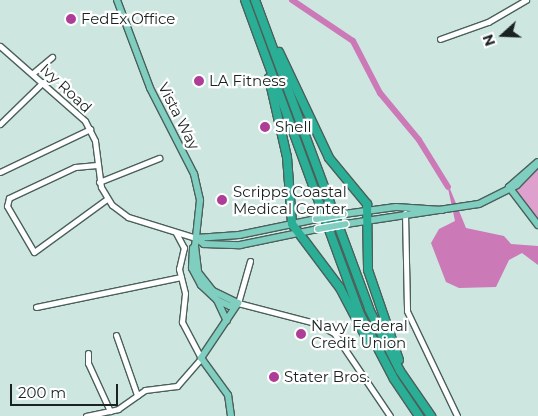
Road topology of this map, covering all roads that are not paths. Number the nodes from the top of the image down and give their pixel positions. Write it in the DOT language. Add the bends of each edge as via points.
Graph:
graph roads {
  1 [pos="117,0"];
  2 [pos="245,0"];
  3 [pos="255,0"];
  4 [pos="526,0"];
  5 [pos="249,11"];
  6 [pos="440,39"];
  7 [pos="0,46"];
  8 [pos="6,51"];
  9 [pos="0,56"];
  10 [pos="52,57"];
  11 [pos="32,73"];
  12 [pos="43,82"];
  13 [pos="0,124"];
  14 [pos="90,129"];
  15 [pos="159,158"];
  16 [pos="538,163"];
  17 [pos="97,165"];
  18 [pos="0,172"];
  19 [pos="99,182"];
  20 [pos="509,188"];
  21 [pos="107,199"];
  22 [pos="367,210"];
  23 [pos="442,210"];
  24 [pos="405,213"];
  25 [pos="368,221"];
  26 [pos="292,224"];
  27 [pos="538,225"];
  28 [pos="176,233"];
  29 [pos="298,233"];
  30 [pos="196,238"];
  31 [pos="195,246"];
  32 [pos="250,261"];
  33 [pos="181,277"];
  34 [pos="217,300"];
  35 [pos="238,303"];
  36 [pos="36,307"];
  37 [pos="227,321"];
  38 [pos="116,335"];
  39 [pos="88,353"];
  40 [pos="201,358"];
  41 [pos="394,379"];
  42 [pos="137,395"];
  43 [pos="416,396"];
  44 [pos="110,411"];
  45 [pos="86,416"];
  46 [pos="232,416"];
  47 [pos="390,416"];
  48 [pos="420,416"];
  49 [pos="431,416"];
  50 [pos="458,416"];
  1 -- 30 [label="main road, Vista Way" via="150,88 194,174 200,200"];
  2 -- 5 [label="highway"];
  3 -- 22 [label="highway" via="324,148"];
  3 -- 43 [label="highway" via="363,295"];
  4 -- 6 [label="street" via="488,22"];
  5 -- 26 [label="highway" via="285,146"];
  5 -- 41 [label="highway" via="358,306"];
  7 -- 8 [label="street, Ivy Road"];
  8 -- 9 [label="street"];
  8 -- 11 [label="street, Ivy Road"];
  10 -- 11 [label="street"];
  11 -- 12 [label="street, Ivy Road"];
  12 -- 13 [label="street"];
  12 -- 14 [label="street, Ivy Road" via="79,113"];
  14 -- 17 [label="street, Ivy Road"];
  14 -- 18 [label="street"];
  15 -- 19 [label="street"];
  16 -- 20 [label="main road" via="531,175"];
  17 -- 19 [label="street, Ivy Road"];
  17 -- 21 [label="street" via="75,168 6,201 32,252"];
  19 -- 21 [label="street, Ivy Road"];
  20 -- 23 [label="main road" via="467,207"];
  20 -- 27 [label="main road"];
  21 -- 28 [label="street, Ivy Road" via="128,217"];
  22 -- 23 [label="main road" via="413,206"];
  22 -- 25 [label="highway"];
  22 -- 26 [label="main road, bridge"];
  23 -- 24 [label="main road"];
  24 -- 25 [label="main road"];
  24 -- 50 [label="street" via="408,311"];
  25 -- 29 [label="main road, bridge"];
  25 -- 43 [label="highway" via="368,270 374,296"];
  26 -- 29 [label="highway"];
  26 -- 30 [label="main road"];
  28 -- 30 [label="street, Ivy Road"];
  28 -- 33 [label="street" via="184,248"];
  29 -- 30 [label="main road" via="231,245 204,244"];
  29 -- 41 [label="highway" via="340,288"];
  30 -- 31 [label="main road, Vista Way"];
  31 -- 34 [label="main road, Vista Way" via="191,259 196,278"];
  31 -- 35 [label="main road, Vista Way" via="200,277 213,291"];
  32 -- 35 [label="street"];
  33 -- 36 [label="street"];
  33 -- 40 [label="street" via="184,329"];
  34 -- 35 [label="main road, Vista Way" via="230,306"];
  34 -- 37 [label="main road"];
  35 -- 37 [label="main road"];
  35 -- 47 [label="street, Vista Way" via="315,323 334,333"];
  37 -- 40 [label="main road"];
  38 -- 42 [label="street"];
  39 -- 44 [label="street" via="88,363"];
  40 -- 42 [label="street" via="178,386"];
  40 -- 46 [label="main road" via="228,395"];
  41 -- 48 [label="highway"];
  42 -- 44 [label="street"];
  43 -- 49 [label="highway"];
  44 -- 45 [label="street"];
}
